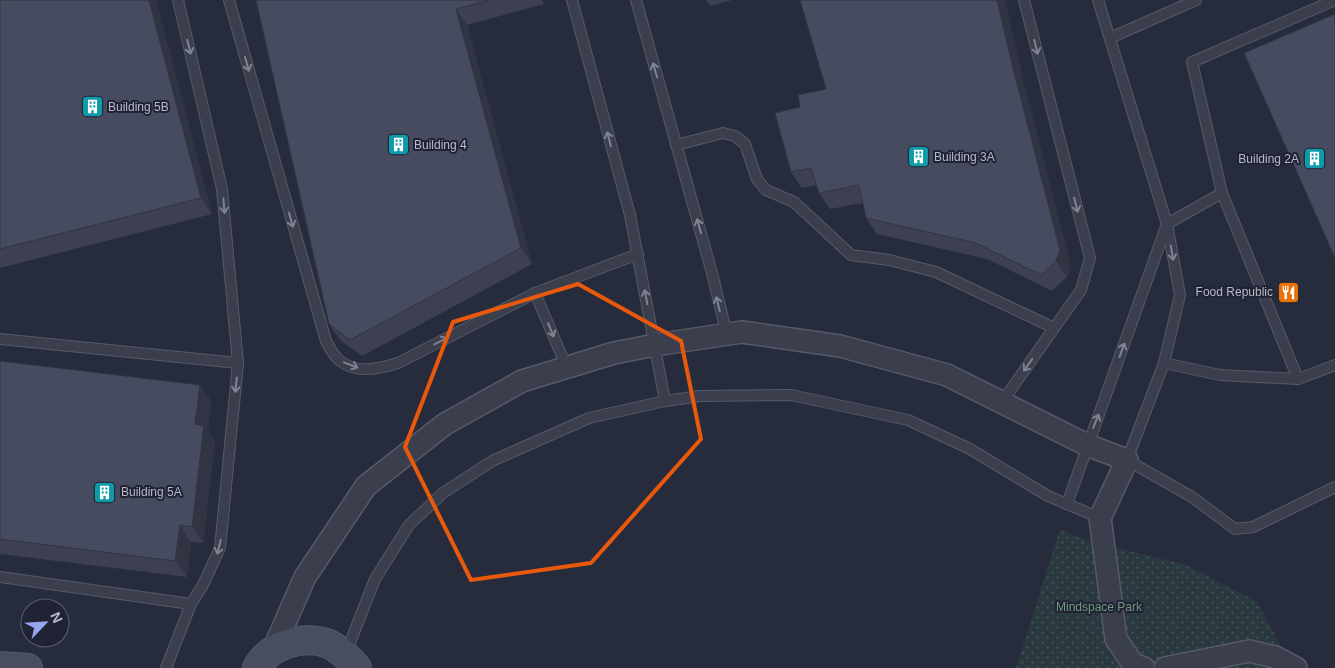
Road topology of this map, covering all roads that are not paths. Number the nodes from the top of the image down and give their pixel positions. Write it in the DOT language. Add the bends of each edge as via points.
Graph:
graph roads {
  1 [pos="178,0"];
  2 [pos="229,0"];
  3 [pos="572,0"];
  4 [pos="636,0"];
  5 [pos="1024,0"];
  6 [pos="1098,0"];
  7 [pos="1196,0"];
  8 [pos="1335,0"];
  9 [pos="1110,38"];
  10 [pos="676,145"];
  11 [pos="1222,193"];
  12 [pos="1167,224"];
  13 [pos="638,254"];
  14 [pos="535,294"];
  15 [pos="1054,328"];
  16 [pos="727,335"];
  17 [pos="0,339"];
  18 [pos="655,345"];
  19 [pos="238,363"];
  20 [pos="1164,363"];
  21 [pos="1335,365"];
  22 [pos="567,368"];
  23 [pos="1298,379"];
  24 [pos="665,401"];
  25 [pos="1002,402"];
  26 [pos="1087,445"];
  27 [pos="1127,460"];
  28 [pos="1335,487"];
  29 [pos="1067,504"];
  30 [pos="1100,518"];
  31 [pos="0,577"];
  32 [pos="191,604"];
  33 [pos="265,659"];
  34 [pos="351,661"];
  35 [pos="0,666"];
  36 [pos="28,668"];
  37 [pos="166,668"];
  38 [pos="1144,668"];
  39 [pos="1165,668"];
  40 [pos="1296,668"];
  1 -- 19 [label="lane, one-way" via="222,189"];
  2 -- 14 [label="lane, one-way" via="326,341 338,359 355,367 384,368"];
  13 -- 3 [label="lane, one-way"];
  10 -- 4 [label="lane, one-way"];
  5 -- 15 [label="lane, one-way" via="1090,258 1081,290"];
  6 -- 9 [label="lane"];
  7 -- 9 [label="lane"];
  8 -- 11 [label="lane" via="1192,62"];
  9 -- 12 [label="lane"];
  10 -- 15 [label="lane" via="723,133 735,136 745,144 757,179 766,190 794,202 851,254 936,272"];
  16 -- 10 [label="lane, one-way"];
  11 -- 12 [label="lane"];
  11 -- 23 [label="lane"];
  12 -- 20 [label="lane, one-way" via="1180,295"];
  26 -- 12 [label="lane, one-way"];
  13 -- 14 [label="lane"];
  18 -- 13 [label="lane, one-way"];
  14 -- 22 [label="lane, one-way"];
  15 -- 25 [label="lane, one-way"];
  16 -- 18 [label="street"];
  16 -- 25 [label="street" via="742,332 840,346 947,375"];
  17 -- 19 [label="lane"];
  18 -- 22 [label="street"];
  18 -- 24 [label="lane"];
  19 -- 32 [label="lane, one-way" via="220,548"];
  20 -- 23 [label="lane" via="1220,375"];
  20 -- 27 [label="lane"];
  21 -- 23 [label="lane"];
  22 -- 33 [label="street" via="522,381 445,424 366,486 305,577"];
  24 -- 29 [label="lane" via="700,396 792,395 908,420 970,449"];
  24 -- 34 [label="lane" via="589,418 492,461 443,493 409,525 375,579"];
  25 -- 26 [label="street"];
  26 -- 27 [label="street"];
  26 -- 29 [label="lane"];
  27 -- 28 [label="lane" via="1192,497 1235,529 1253,527"];
  27 -- 30 [label="street"];
  29 -- 30 [label="lane"];
  30 -- 38 [label="street" via="1116,639 1133,664"];
  31 -- 32 [label="lane"];
  32 -- 37 [label="lane"];
  33 -- 34 [label="street" via="297,641 306,641 323,642"];
  35 -- 36 [label="street"];
  39 -- 40 [label="street" via="1249,651 1275,657"];
}
